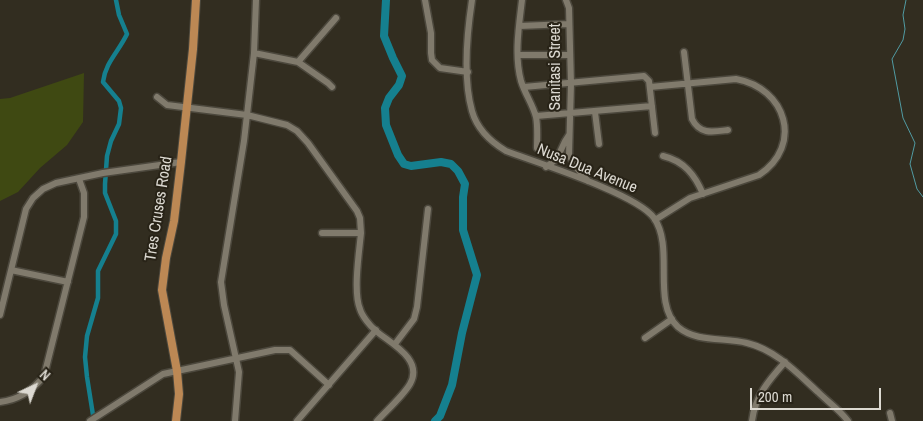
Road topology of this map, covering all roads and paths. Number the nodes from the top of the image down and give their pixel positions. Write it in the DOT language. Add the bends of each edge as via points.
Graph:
graph roads {
  1 [pos="196,0"];
  2 [pos="256,0"];
  3 [pos="425,0"];
  4 [pos="472,0"];
  5 [pos="522,0"];
  6 [pos="566,0"];
  7 [pos="336,18"];
  8 [pos="569,24"];
  9 [pos="519,26"];
  10 [pos="684,52"];
  11 [pos="254,53"];
  12 [pos="518,55"];
  13 [pos="570,55"];
  14 [pos="298,62"];
  15 [pos="468,72"];
  16 [pos="688,83"];
  17 [pos="571,84"];
  18 [pos="332,87"];
  19 [pos="524,87"];
  20 [pos="650,87"];
  21 [pos="157,98"];
  22 [pos="652,106"];
  23 [pos="186,108"];
  24 [pos="596,112"];
  25 [pos="570,114"];
  26 [pos="247,115"];
  27 [pos="536,116"];
  28 [pos="728,130"];
  29 [pos="655,133"];
  30 [pos="569,135"];
  31 [pos="599,144"];
  32 [pos="536,148"];
  33 [pos="561,153"];
  34 [pos="569,155"];
  35 [pos="663,156"];
  36 [pos="181,162"];
  37 [pos="546,166"];
  38 [pos="79,179"];
  39 [pos="589,182"];
  40 [pos="703,194"];
  41 [pos="428,209"];
  42 [pos="655,220"];
  43 [pos="322,233"];
  44 [pos="361,233"];
  45 [pos="11,270"];
  46 [pos="68,282"];
  47 [pos="0,316"];
  48 [pos="672,320"];
  49 [pos="376,330"];
  50 [pos="645,338"];
  51 [pos="395,344"];
  52 [pos="236,359"];
  53 [pos="785,362"];
  54 [pos="177,371"];
  55 [pos="329,385"];
  56 [pos="0,402"];
  57 [pos="890,413"];
  58 [pos="90,421"];
  59 [pos="176,421"];
  60 [pos="235,421"];
  61 [pos="296,421"];
  62 [pos="377,421"];
  63 [pos="752,421"];
  64 [pos="848,421"];
  65 [pos="892,421"];
  1 -- 23 [label="main road, Tres Cruses Road"];
  2 -- 11 [label="street"];
  3 -- 15 [label="street" via="432,60 440,68"];
  4 -- 15 [label="street, Nusa Dua Avenue" via="467,40"];
  5 -- 9 [label="street"];
  6 -- 8 [label="street, Sanitasi Street" via="570,8"];
  7 -- 14 [label="street"];
  8 -- 9 [label="street"];
  8 -- 13 [label="street, Sanitasi Street"];
  9 -- 12 [label="street"];
  10 -- 16 [label="street"];
  11 -- 14 [label="street"];
  11 -- 26 [label="street"];
  12 -- 13 [label="street"];
  12 -- 19 [label="street"];
  13 -- 17 [label="street, Sanitasi Street"];
  14 -- 18 [label="street"];
  15 -- 37 [label="street, Nusa Dua Avenue" via="472,112 486,136 506,151"];
  16 -- 20 [label="street"];
  16 -- 28 [label="street" via="692,119 696,126 712,132"];
  16 -- 40 [label="street" via="736,78 756,84 774,100 784,125 780,151 764,172"];
  17 -- 19 [label="street"];
  17 -- 20 [label="street" via="646,77"];
  17 -- 25 [label="street, Sanitasi Street"];
  19 -- 27 [label="street"];
  20 -- 22 [label="street"];
  21 -- 23 [label="street" via="167,105"];
  22 -- 24 [label="street"];
  22 -- 29 [label="street"];
  23 -- 26 [label="street"];
  23 -- 36 [label="main road, Tres Cruses Road"];
  24 -- 25 [label="street"];
  24 -- 31 [label="street"];
  25 -- 27 [label="street"];
  25 -- 30 [label="street, Sanitasi Street"];
  26 -- 44 [label="street" via="287,125 297,131 357,210"];
  26 -- 52 [label="street" via="221,282"];
  27 -- 32 [label="street"];
  30 -- 33 [label="street, Sanitasi Street"];
  30 -- 34 [label="street, Sanitasi Street"];
  33 -- 34 [label="street"];
  33 -- 37 [label="street, Sanitasi Street"];
  34 -- 39 [label="street"];
  35 -- 40 [label="street" via="682,164 698,182"];
  36 -- 38 [label="street"];
  36 -- 54 [label="main road, Tres Cruses Road" via="162,290"];
  37 -- 39 [label="street, Nusa Dua Avenue"];
  38 -- 45 [label="street" via="56,183 33,198 26,209"];
  38 -- 46 [label="street" via="84,193 84,217"];
  39 -- 42 [label="street, Nusa Dua Avenue" via="641,206"];
  40 -- 42 [label="street" via="679,204"];
  41 -- 51 [label="street" via="417,307 414,319"];
  42 -- 48 [label="street" via="663,245 666,304"];
  43 -- 44 [label="street"];
  44 -- 49 [label="street" via="357,302 360,312"];
  45 -- 46 [label="street"];
  45 -- 47 [label="street"];
  46 -- 56 [label="street" via="44,376 19,397"];
  48 -- 50 [label="street"];
  48 -- 53 [label="street" via="690,334 748,343"];
  49 -- 51 [label="street"];
  49 -- 55 [label="street"];
  51 -- 62 [label="street" via="412,364 413,376 410,384"];
  52 -- 54 [label="street"];
  52 -- 55 [label="street" via="290,350"];
  52 -- 60 [label="street" via="239,372"];
  53 -- 63 [label="street" via="762,390"];
  53 -- 64 [label="street"];
  54 -- 58 [label="street" via="163,374"];
  54 -- 59 [label="main road, Tres Cruses Road"];
  55 -- 61 [label="street"];
  57 -- 65 [label="street"];
}
